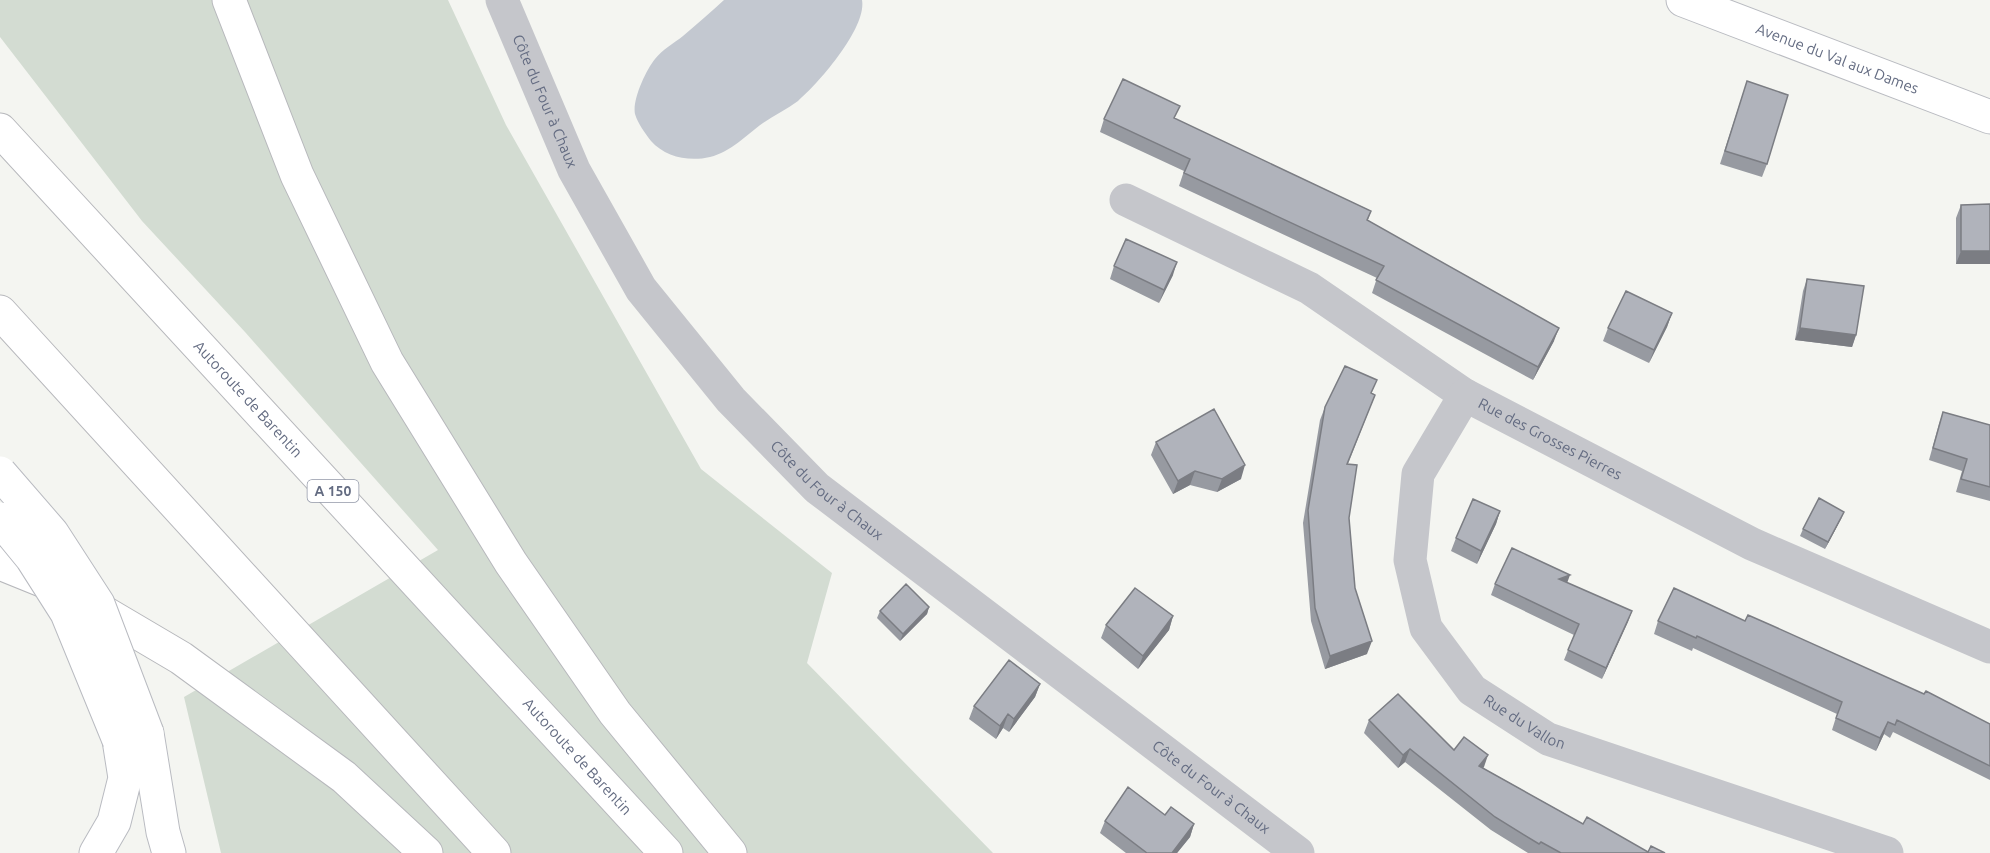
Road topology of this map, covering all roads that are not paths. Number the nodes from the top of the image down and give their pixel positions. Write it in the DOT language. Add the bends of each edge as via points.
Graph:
graph roads {
  1 [pos="229,0"];
  2 [pos="502,0"];
  3 [pos="1683,0"];
  4 [pos="1990,117"];
  5 [pos="0,130"];
  6 [pos="1126,200"];
  7 [pos="0,312"];
  8 [pos="1465,395"];
  9 [pos="0,473"];
  10 [pos="0,519"];
  11 [pos="0,563"];
  12 [pos="1990,647"];
  13 [pos="133,736"];
  14 [pos="96,853"];
  15 [pos="169,853"];
  16 [pos="426,853"];
  17 [pos="494,853"];
  18 [pos="666,853"];
  19 [pos="730,853"];
  20 [pos="1298,853"];
  21 [pos="1887,853"];
  1 -- 19 [label="main road" via="297,175 387,362 511,563 615,713"];
  2 -- 20 [label="street, Côte du Four à Chaux" via="573,170 641,289 731,400 817,488"];
  3 -- 4 [label="main road, Avenue du Val aux Dames"];
  5 -- 18 [label="main road, Autoroute de Barentin / A 150"];
  6 -- 8 [label="street, Rue des Grosses Pierres" via="1309,288"];
  7 -- 17 [label="main road"];
  8 -- 12 [label="street, Rue des Grosses Pierres" via="1752,544"];
  8 -- 21 [label="street, Rue du Vallon" via="1418,474 1410,560 1426,628 1472,690 1548,739"];
  9 -- 13 [label="main road, bridge" via="52,533 98,604"];
  10 -- 13 [label="main road, bridge" via="32,558 68,613"];
  11 -- 16 [label="main road" via="64,589 181,658 344,777"];
  13 -- 14 [label="main road" via="114,822"];
  13 -- 15 [label="main road"];
}
